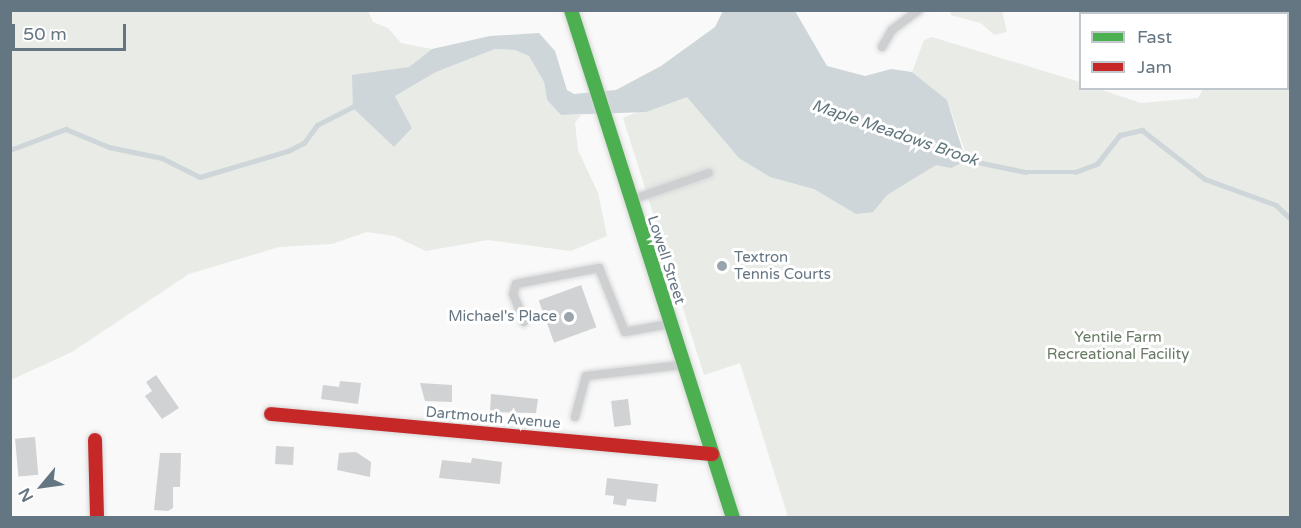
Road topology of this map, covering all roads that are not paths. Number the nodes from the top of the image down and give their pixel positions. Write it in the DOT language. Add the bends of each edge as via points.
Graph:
graph roads {
  1 [pos="571,10"];
  2 [pos="920,10"];
  3 [pos="882,48"];
  4 [pos="709,173"];
  5 [pos="629,201"];
  6 [pos="524,322"];
  7 [pos="669,324"];
  8 [pos="683,365"];
  9 [pos="271,414"];
  10 [pos="575,417"];
  11 [pos="95,440"];
  12 [pos="712,453"];
  13 [pos="97,518"];
  14 [pos="733,518"];
  1 -- 5 [label="main road, Lowell Street"];
  2 -- 3 [label="lane" via="892,30"];
  4 -- 5 [label="lane"];
  5 -- 7 [label="main road, Lowell Street"];
  6 -- 7 [label="lane" via="513,294 516,284 598,268 625,332"];
  7 -- 8 [label="main road, Lowell Street"];
  8 -- 10 [label="lane" via="586,376"];
  8 -- 12 [label="main road, Lowell Street"];
  9 -- 12 [label="main road, Dartmouth Avenue"];
  11 -- 13 [label="main road"];
  12 -- 14 [label="main road, Lowell Street"];
}
